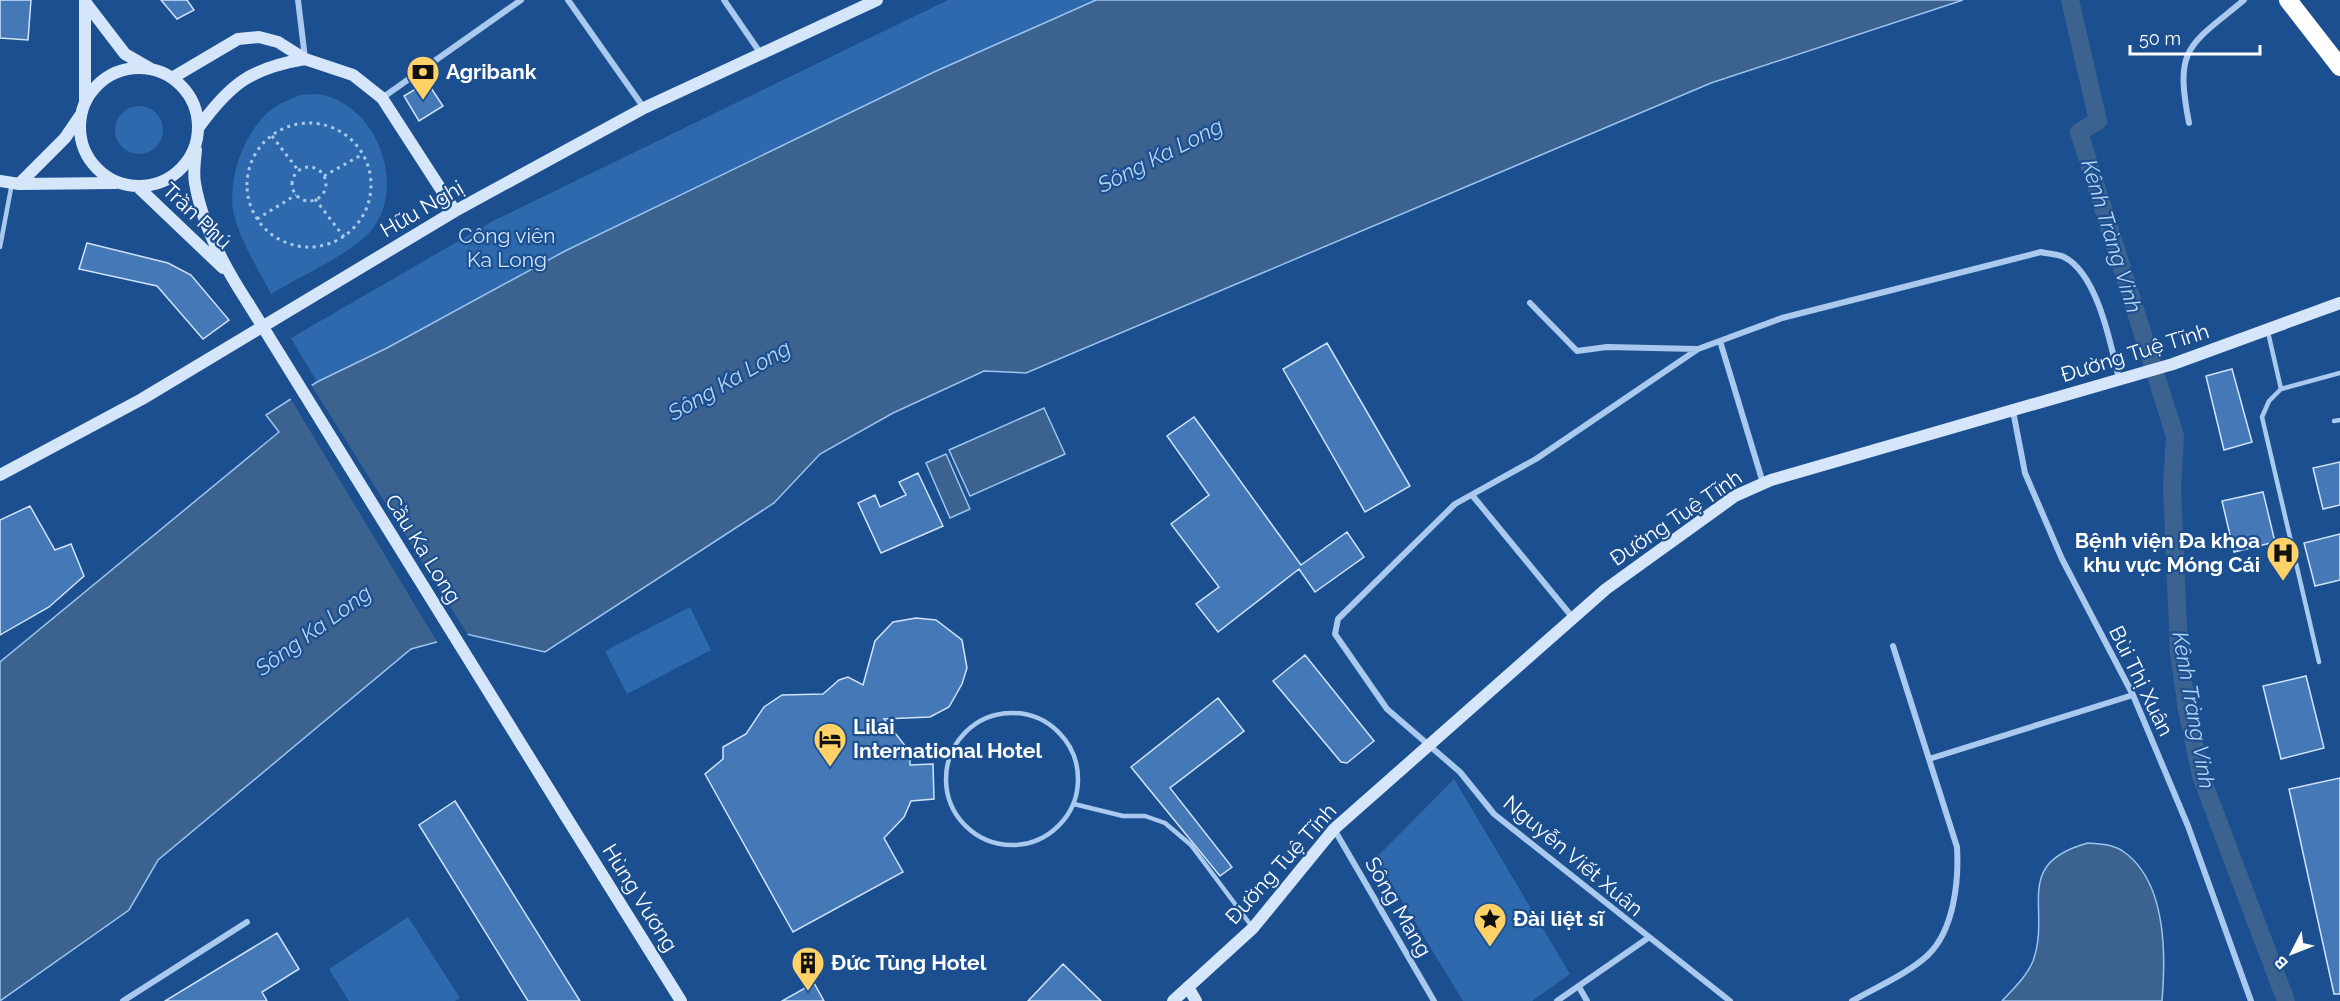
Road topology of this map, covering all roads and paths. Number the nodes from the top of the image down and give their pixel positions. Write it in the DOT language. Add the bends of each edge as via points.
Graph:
graph roads {
  1 [pos="298,0"];
  2 [pos="521,0"];
  3 [pos="568,0"];
  4 [pos="724,0"];
  5 [pos="877,0"];
  6 [pos="2244,0"];
  7 [pos="85,1"];
  8 [pos="2290,2"];
  9 [pos="761,54"];
  10 [pos="305,59"];
  11 [pos="2340,67"];
  12 [pos="153,69"];
  13 [pos="172,78"];
  14 [pos="382,98"];
  15 [pos="83,108"];
  16 [pos="644,108"];
  17 [pos="2189,123"];
  18 [pos="198,127"];
  19 [pos="272,136"];
  20 [pos="196,143"];
  21 [pos="363,154"];
  22 [pos="299,171"];
  23 [pos="324,176"];
  24 [pos="10,183"];
  25 [pos="120,183"];
  26 [pos="138,187"];
  27 [pos="297,195"];
  28 [pos="315,199"];
  29 [pos="455,211"];
  30 [pos="257,219"];
  31 [pos="344,237"];
  32 [pos="0,247"];
  33 [pos="228,273"];
  34 [pos="248,303"];
  35 [pos="1530,303"];
  36 [pos="2340,303"];
  37 [pos="2267,330"];
  38 [pos="1720,341"];
  39 [pos="1698,349"];
  40 [pos="2340,373"];
  41 [pos="2120,379"];
  42 [pos="2281,388"];
  43 [pos="2013,410"];
  44 [pos="0,475"];
  45 [pos="1763,483"];
  46 [pos="1472,495"];
  47 [pos="1573,618"];
  48 [pos="1893,646"];
  49 [pos="2319,662"];
  50 [pos="2133,695"];
  51 [pos="1431,744"];
  52 [pos="1929,759"];
  53 [pos="1074,804"];
  54 [pos="565,815"];
  55 [pos="1334,829"];
  56 [pos="247,922"];
  57 [pos="1253,928"];
  58 [pos="1648,938"];
  59 [pos="1188,987"];
  60 [pos="1579,987"];
  61 [pos="123,1001"];
  62 [pos="681,1001"];
  63 [pos="1173,1001"];
  64 [pos="1196,1001"];
  65 [pos="1434,1001"];
  66 [pos="1557,1001"];
  67 [pos="1587,1001"];
  68 [pos="1730,1001"];
  69 [pos="1852,1001"];
  70 [pos="2251,1001"];
  1 -- 10 [label="street"];
  2 -- 14 [label="street"];
  3 -- 16 [label="street"];
  4 -- 9 [label="street"];
  5 -- 9 [label="street, Hữu Nghị"];
  6 -- 17 [label="street" via="2192,44 2184,59 2182,90"];
  7 -- 12 [label="street" via="125,54"];
  7 -- 15 [label="street"];
  8 -- 11 [label="highway"];
  9 -- 16 [label="street, Hữu Nghị"];
  10 -- 13 [label="street" via="272,40 238,39"];
  10 -- 14 [label="street" via="353,75"];
  10 -- 18 [label="street" via="265,67 249,77 225,93"];
  12 -- 13 [label="street"];
  12 -- 15 [label="street" via="132,68 113,74 96,86"];
  13 -- 18 [label="street" via="186,91 195,108"];
  14 -- 29 [label="street"];
  15 -- 24 [label="street" via="64,138"];
  15 -- 25 [label="street" via="80,131 84,148 92,163"];
  16 -- 29 [label="street, Hữu Nghị"];
  18 -- 20 [label="street"];
  19 -- 21 [label="path" via="291,126 324,125 339,131"];
  19 -- 22 [label="path"];
  19 -- 30 [label="path" via="254,156 248,172 250,204"];
  20 -- 26 [label="street" via="188,161 175,175 158,184"];
  20 -- 33 [label="street, Trần Phú" via="194,182"];
  21 -- 23 [label="path"];
  21 -- 31 [label="path" via="371,184 369,200 364,214"];
  22 -- 23 [label="path" via="314,168"];
  22 -- 27 [label="path" via="293,179"];
  23 -- 28 [label="path" via="325,190"];
  24 -- 25 [label="street"];
  24 -- 32 [label="lane"];
  25 -- 26 [label="street"];
  26 -- 33 [label="street, Trần Phú"];
  27 -- 28 [label="path"];
  27 -- 30 [label="path"];
  28 -- 31 [label="path"];
  29 -- 44 [label="street, Hữu Nghị" via="142,399"];
  30 -- 31 [label="path" via="268,232 297,246 329,244"];
  33 -- 34 [label="street, Trần Phú"];
  34 -- 54 [label="street, Cầu Ka Long, bridge"];
  35 -- 39 [label="street" via="1577,351 1607,347"];
  36 -- 37 [label="street, Đường Tuệ Tĩnh"];
  37 -- 41 [label="street, Đường Tuệ Tĩnh"];
  37 -- 42 [label="lane"];
  38 -- 39 [label="street"];
  38 -- 41 [label="street" via="1782,318 2041,252 2064,257 2078,268 2109,334"];
  38 -- 45 [label="street"];
  39 -- 46 [label="street, Nguyễn Viết Xuân" via="1536,459"];
  40 -- 42 [label="lane"];
  41 -- 43 [label="street, Đường Tuệ Tĩnh"];
  42 -- 49 [label="lane" via="2262,417"];
  43 -- 45 [label="street, Đường Tuệ Tĩnh"];
  43 -- 50 [label="street, Bùi Thị Xuân" via="2025,473 2062,559"];
  45 -- 47 [label="street, Đường Tuệ Tĩnh" via="1735,496 1606,589"];
  46 -- 47 [label="street"];
  46 -- 51 [label="street, Nguyễn Viết Xuân" via="1455,504 1338,619 1335,634 1387,709"];
  47 -- 51 [label="street, Đường Tuệ Tĩnh"];
  48 -- 52 [label="street"];
  50 -- 52 [label="street"];
  50 -- 70 [label="street, Bùi Thị Xuân" via="2188,826"];
  51 -- 55 [label="street, Đường Tuệ Tĩnh"];
  51 -- 58 [label="street, Nguyễn Viết Xuân" via="1494,814"];
  52 -- 69 [label="street" via="1957,856 1959,876 1942,938 1927,956"];
  53 -- 53 [label="lane" via="1077,764 1069,745 1039,719 1009,714 980,721 952,750 946,771 947,792 954,812 986,840 1006,846 1027,844 1047,836 1063,822"];
  53 -- 57 [label="lane" via="1166,823 1191,845"];
  54 -- 62 [label="street, Hùng Vương"];
  55 -- 57 [label="street, Đường Tuệ Tĩnh"];
  55 -- 65 [label="street, Sông Mang"];
  56 -- 61 [label="street"];
  57 -- 59 [label="street, Đường Tuệ Tĩnh"];
  58 -- 60 [label="street"];
  58 -- 68 [label="street, Nguyễn Viết Xuân"];
  59 -- 63 [label="street, Đường Tuệ Tĩnh"];
  59 -- 64 [label="street"];
  60 -- 66 [label="street"];
  60 -- 67 [label="street"];
}
